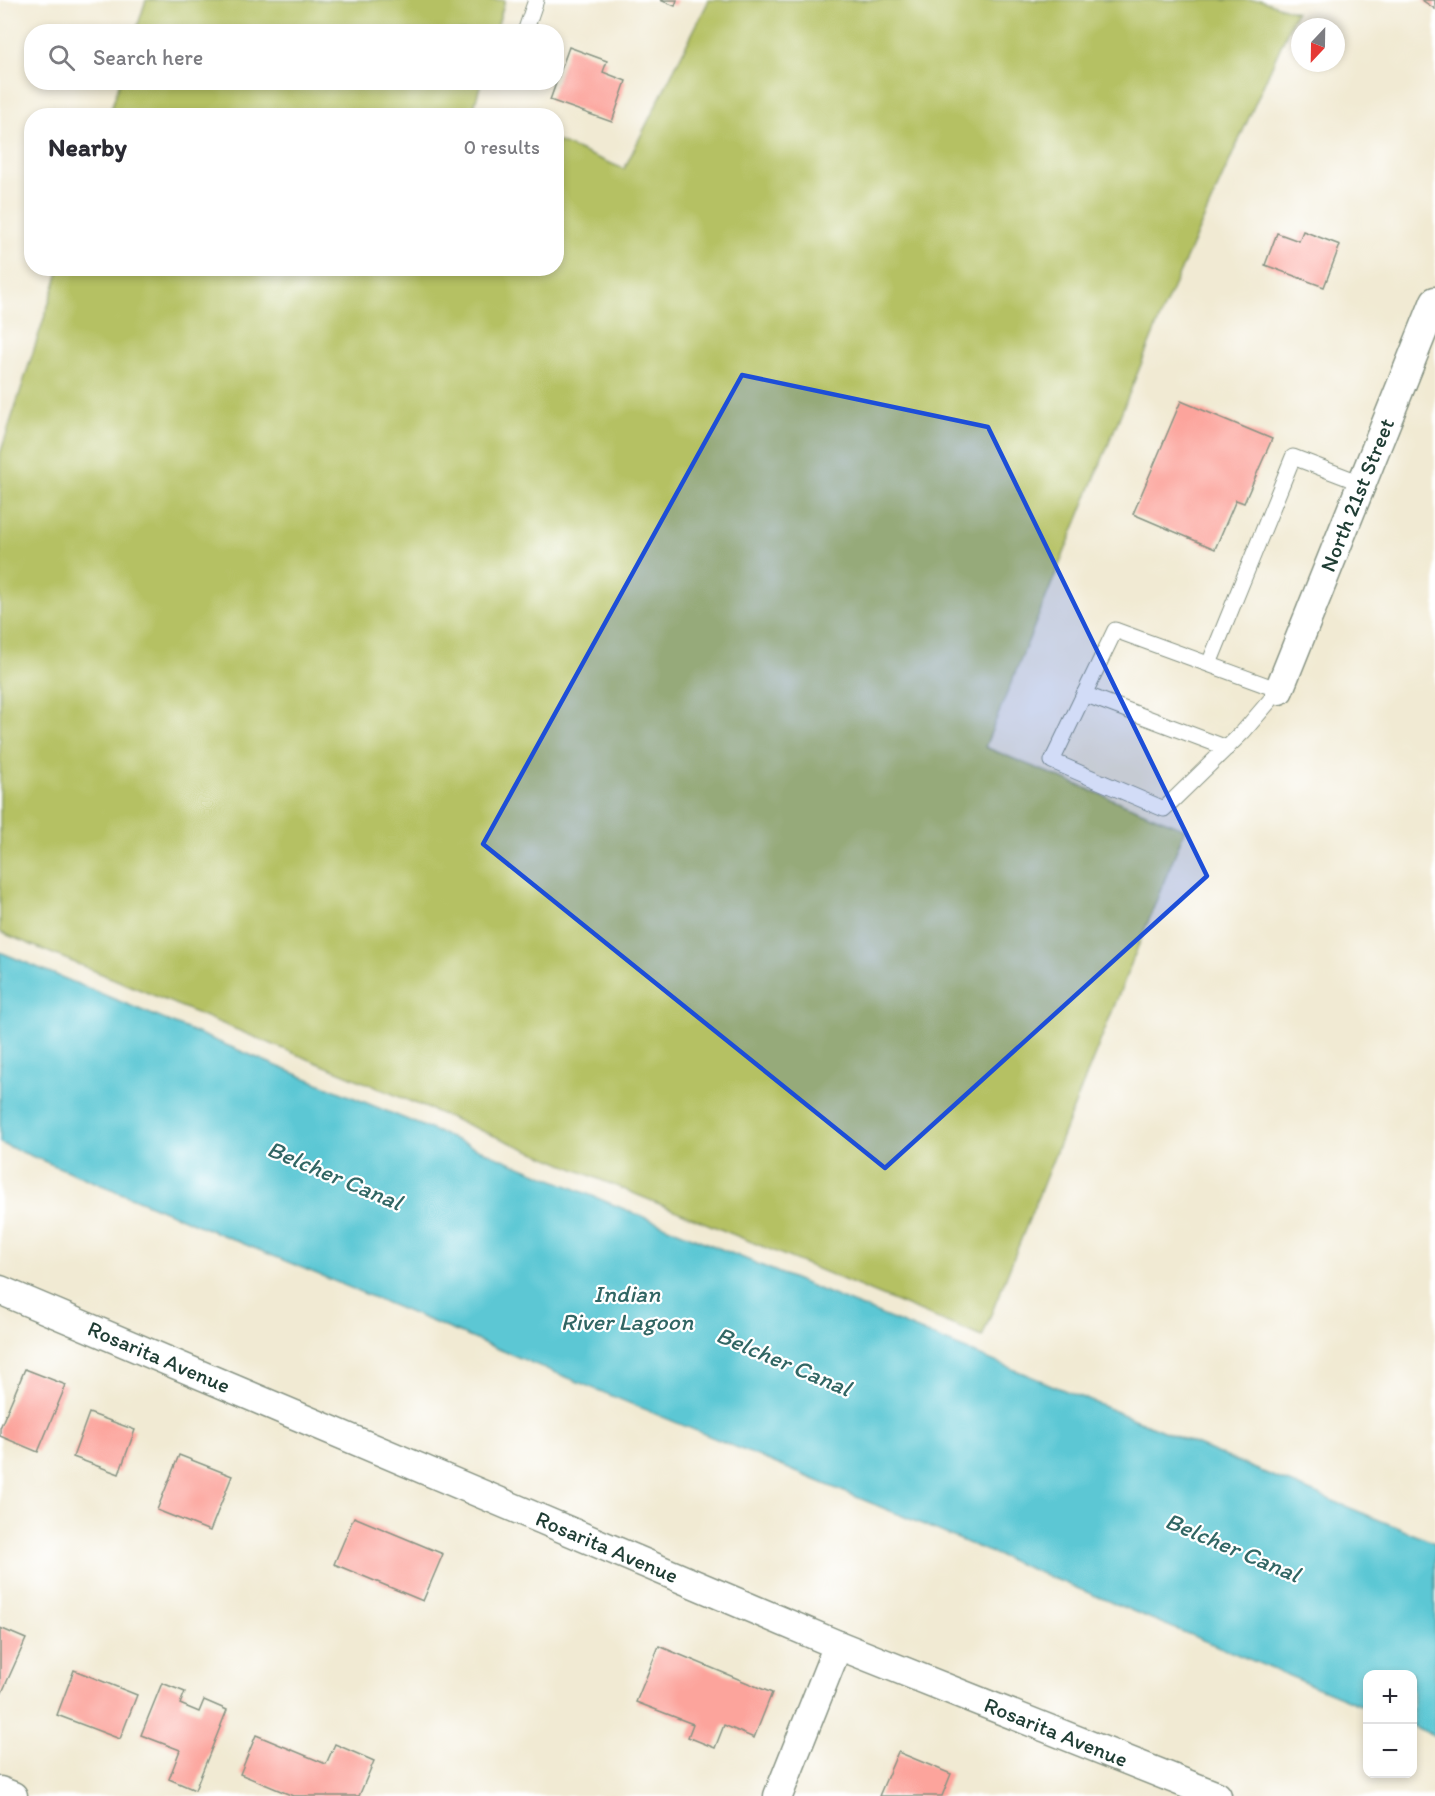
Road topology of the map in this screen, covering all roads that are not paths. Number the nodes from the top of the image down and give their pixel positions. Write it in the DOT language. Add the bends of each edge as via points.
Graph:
graph roads {
  1 [pos="536,0"];
  2 [pos="528,24"];
  3 [pos="1435,301"];
  4 [pos="1361,483"];
  5 [pos="1209,664"];
  6 [pos="1279,690"];
  7 [pos="1084,693"];
  8 [pos="1227,748"];
  9 [pos="0,1290"];
  10 [pos="838,1645"];
  11 [pos="0,1791"];
  12 [pos="13,1796"];
  13 [pos="778,1796"];
  14 [pos="1217,1796"];
  1 -- 2 [label="lane"];
  3 -- 4 [label="street, North 21st Street"];
  4 -- 5 [label="lane" via="1293,457"];
  4 -- 6 [label="street, North 21st Street"];
  5 -- 6 [label="lane"];
  5 -- 7 [label="lane" via="1115,630"];
  6 -- 8 [label="lane"];
  7 -- 8 [label="lane"];
  7 -- 8 [label="lane" via="1052,761 1164,809"];
  9 -- 10 [label="street, Rosarita Avenue"];
  10 -- 13 [label="street"];
  10 -- 14 [label="street, Rosarita Avenue"];
  11 -- 12 [label="street"];
}
